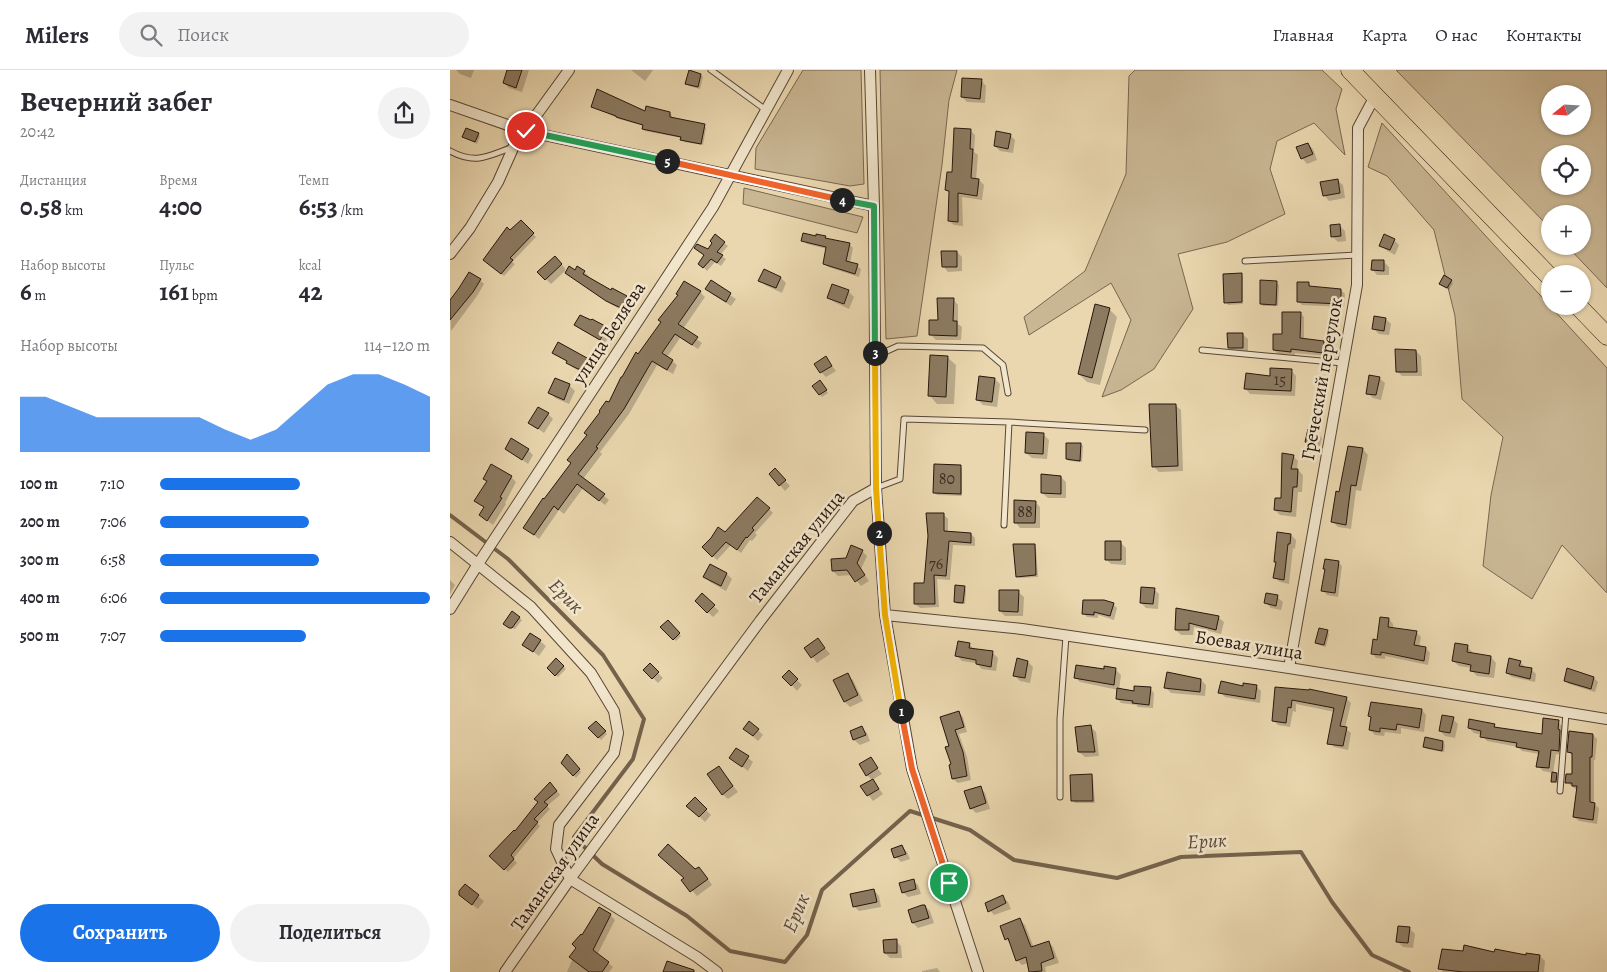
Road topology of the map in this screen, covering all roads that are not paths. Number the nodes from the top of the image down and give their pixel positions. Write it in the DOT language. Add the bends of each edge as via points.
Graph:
graph roads {
  1 [pos="569,70"];
  2 [pos="711,70"];
  3 [pos="788,70"];
  4 [pos="870,70"];
  5 [pos="1350,70"];
  6 [pos="1376,96"];
  7 [pos="450,105"];
  8 [pos="766,110"];
  9 [pos="526,131"];
  10 [pos="514,146"];
  11 [pos="450,151"];
  12 [pos="732,175"];
  13 [pos="874,206"];
  14 [pos="450,254"];
  15 [pos="1357,255"];
  16 [pos="1246,261"];
  17 [pos="1541,268"];
  18 [pos="1587,315"];
  19 [pos="1607,336"];
  20 [pos="1202,350"];
  21 [pos="875,356"];
  22 [pos="1343,363"];
  23 [pos="1008,393"];
  24 [pos="1009,422"];
  25 [pos="1146,430"];
  26 [pos="876,488"];
  27 [pos="1004,525"];
  28 [pos="450,542"];
  29 [pos="478,564"];
  30 [pos="450,609"];
  31 [pos="885,615"];
  32 [pos="1066,635"];
  33 [pos="1289,668"];
  34 [pos="1566,712"];
  35 [pos="1607,719"];
  36 [pos="1560,791"];
  37 [pos="1060,797"];
  38 [pos="570,879"];
  39 [pos="505,972"];
  40 [pos="717,972"];
  41 [pos="978,972"];
  1 -- 9 [label="street"];
  2 -- 8 [label="lane"];
  3 -- 8 [label="street, улица Беляева"];
  4 -- 13 [label="street"];
  5 -- 6 [label="highway"];
  6 -- 15 [label="street, Греческий переулок" via="1358,128"];
  6 -- 17 [label="highway"];
  7 -- 9 [label="street"];
  8 -- 12 [label="street, улица Беляева"];
  9 -- 10 [label="street"];
  9 -- 12 [label="street"];
  10 -- 11 [label="lane" via="482,158 464,158"];
  10 -- 14 [label="street" via="498,182"];
  12 -- 13 [label="street"];
  12 -- 29 [label="street, улица Беляева"];
  13 -- 21 [label="street"];
  15 -- 16 [label="lane"];
  15 -- 22 [label="street, Греческий переулок" via="1357,285"];
  18 -- 19 [label="highway"];
  20 -- 22 [label="lane"];
  21 -- 23 [label="lane" via="898,346 983,348 1003,365"];
  21 -- 26 [label="street"];
  22 -- 33 [label="street, Греческий переулок"];
  24 -- 25 [label="lane"];
  24 -- 26 [label="lane" via="904,419 900,479"];
  24 -- 27 [label="lane"];
  26 -- 31 [label="street"];
  26 -- 38 [label="street, Таманская улица" via="852,501 760,620"];
  28 -- 29 [label="street"];
  29 -- 30 [label="street, улица Беляева"];
  29 -- 38 [label="street" via="531,607 591,673 614,711 618,733 614,753 559,825 556,849"];
  31 -- 32 [label="street, Боевая улица"];
  31 -- 41 [label="street" via="912,769"];
  32 -- 33 [label="street, Боевая улица"];
  32 -- 37 [label="lane" via="1060,718"];
  33 -- 34 [label="street, Боевая улица"];
  34 -- 35 [label="street, Боевая улица"];
  34 -- 36 [label="lane"];
  38 -- 39 [label="street, Таманская улица"];
  38 -- 40 [label="street"];
}
